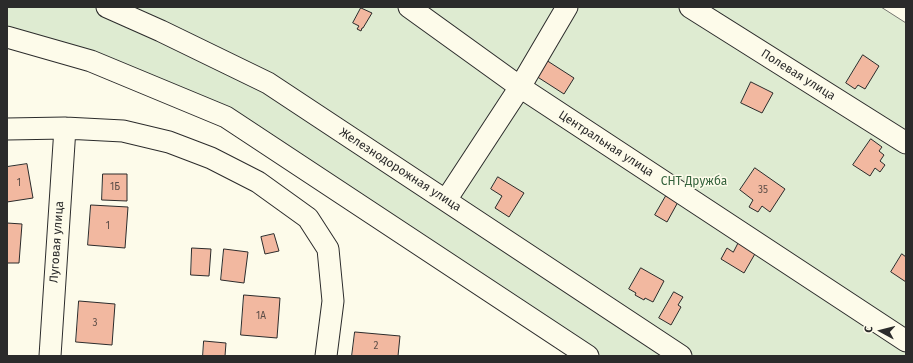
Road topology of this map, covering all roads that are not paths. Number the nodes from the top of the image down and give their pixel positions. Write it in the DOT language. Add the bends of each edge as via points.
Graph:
graph roads {
  1 [pos="107,7"];
  2 [pos="409,7"];
  3 [pos="567,7"];
  4 [pos="690,7"];
  5 [pos="7,37"];
  6 [pos="520,87"];
  7 [pos="65,128"];
  8 [pos="7,129"];
  9 [pos="906,144"];
  10 [pos="446,200"];
  11 [pos="906,341"];
  12 [pos="50,356"];
  13 [pos="326,356"];
  14 [pos="588,356"];
  15 [pos="681,356"];
  1 -- 10 [label="street, Железнодорожная улица" via="268,83"];
  2 -- 6 [label="street, Центральная улица"];
  3 -- 6 [label="street"];
  4 -- 9 [label="street, Полевая улица"];
  5 -- 14 [label="street" via="91,61 226,117"];
  6 -- 10 [label="street"];
  6 -- 11 [label="street, Центральная улица"];
  7 -- 8 [label="street"];
  7 -- 12 [label="street, Луговая улица"];
  7 -- 13 [label="street" via="123,131 169,142 211,158 258,182 308,218 328,249 333,301"];
  10 -- 15 [label="street, Железнодорожная улица"];
}
